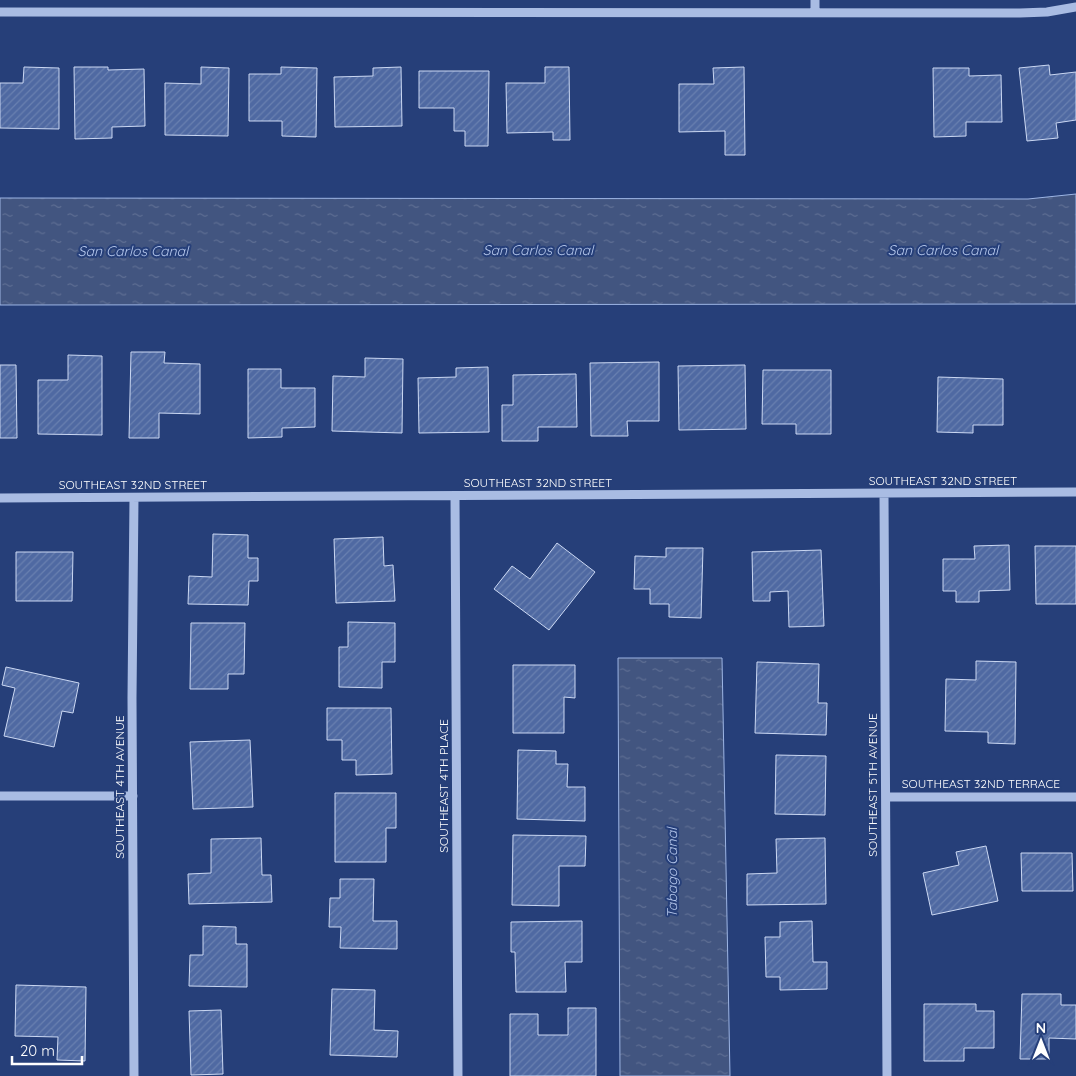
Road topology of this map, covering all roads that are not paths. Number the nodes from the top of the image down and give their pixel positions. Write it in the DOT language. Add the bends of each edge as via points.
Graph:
graph roads {
  1 [pos="815,0"];
  2 [pos="1076,7"];
  3 [pos="0,12"];
  4 [pos="815,12"];
  5 [pos="1076,492"];
  6 [pos="884,494"];
  7 [pos="454,496"];
  8 [pos="0,498"];
  9 [pos="134,498"];
  10 [pos="0,796"];
  11 [pos="133,796"];
  12 [pos="886,796"];
  13 [pos="1076,797"];
  14 [pos="134,1076"];
  15 [pos="458,1076"];
  16 [pos="887,1076"];
  1 -- 4 [label="street"];
  2 -- 4 [label="street" via="1020,13"];
  3 -- 4 [label="street"];
  5 -- 6 [label="street, SOUTHEAST 32ND STREET"];
  6 -- 7 [label="street, SOUTHEAST 32ND STREET"];
  6 -- 12 [label="street, SOUTHEAST 5TH AVENUE"];
  7 -- 9 [label="street, SOUTHEAST 32ND STREET"];
  7 -- 15 [label="street, SOUTHEAST 4TH PLACE"];
  8 -- 9 [label="street, SOUTHEAST 32ND STREET"];
  9 -- 11 [label="street, SOUTHEAST 4TH AVENUE"];
  10 -- 11 [label="street"];
  11 -- 14 [label="street, SOUTHEAST 4TH AVENUE"];
  12 -- 13 [label="street, SOUTHEAST 32ND TERRACE"];
  12 -- 16 [label="street, SOUTHEAST 5TH AVENUE"];
}
